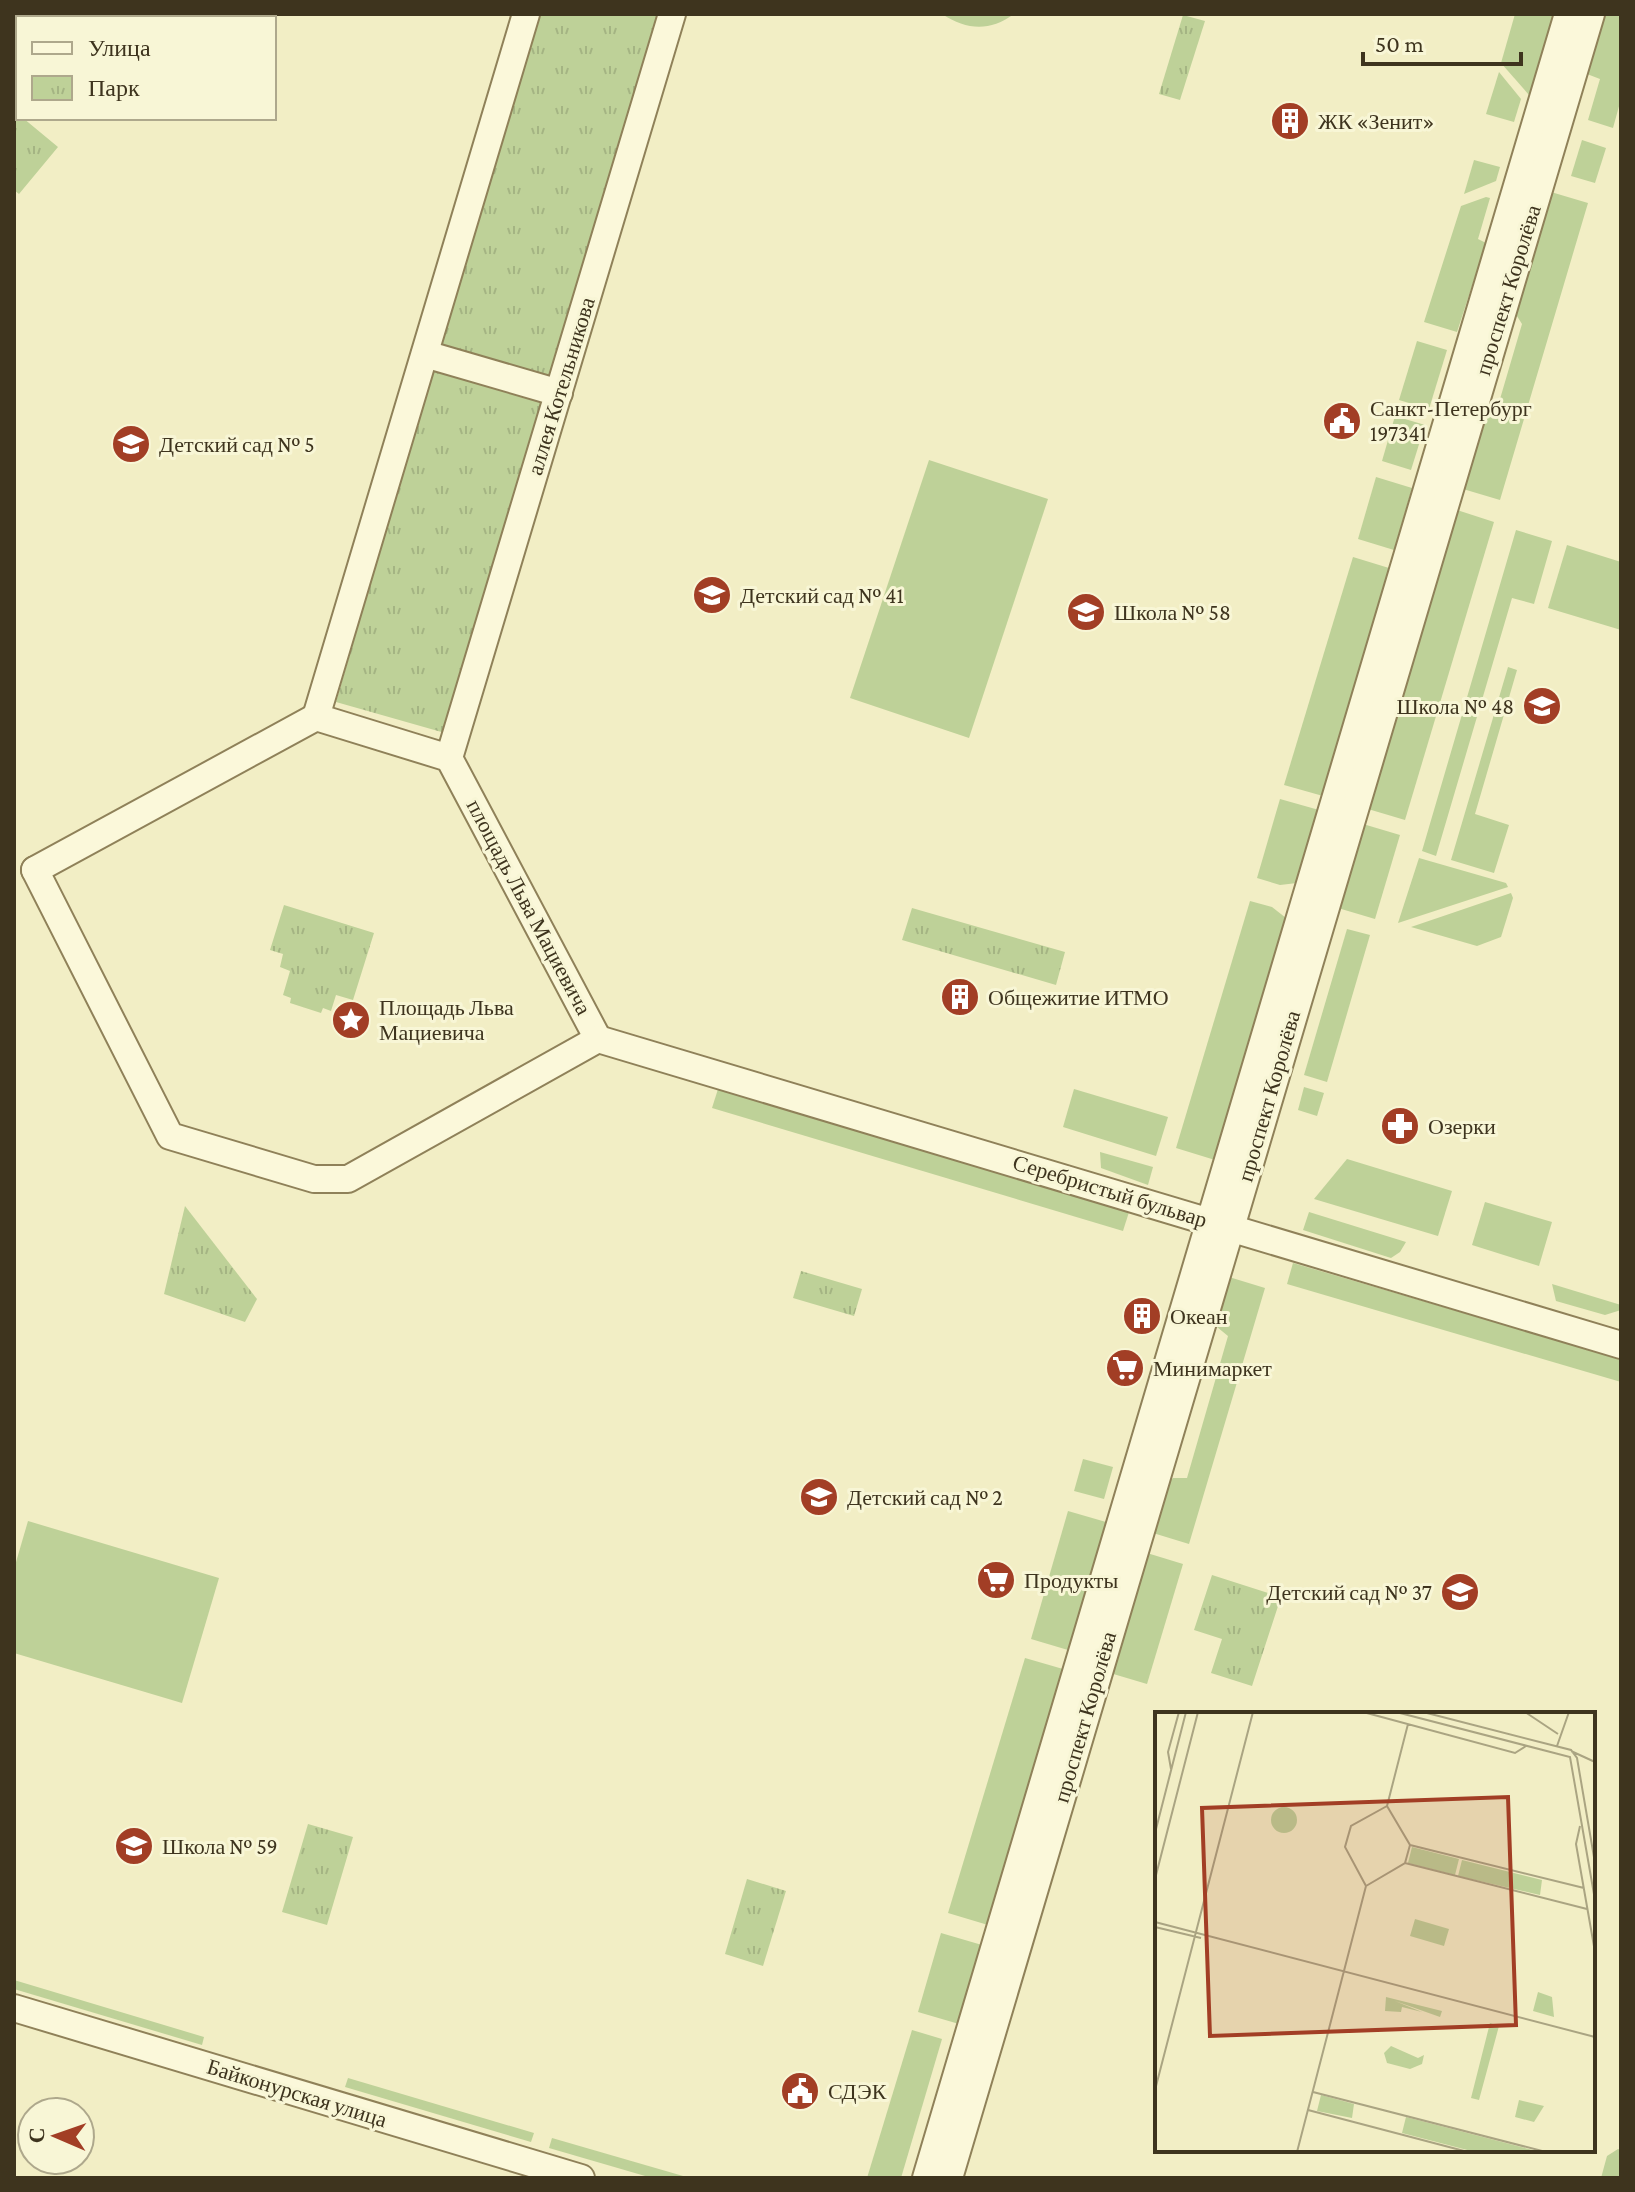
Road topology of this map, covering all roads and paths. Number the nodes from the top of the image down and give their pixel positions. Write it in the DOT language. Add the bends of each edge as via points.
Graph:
graph roads {
  1 [pos="526,14"];
  2 [pos="672,14"];
  3 [pos="1568,14"];
  4 [pos="1591,14"];
  5 [pos="425,354"];
  6 [pos="559,393"];
  7 [pos="316,717"];
  8 [pos="449,758"];
  9 [pos="24,867"];
  10 [pos="598,1039"];
  11 [pos="1220,1224"];
  12 [pos="1621,1345"];
  13 [pos="14,2008"];
  14 [pos="581,2178"];
  15 [pos="926,2178"];
  16 [pos="949,2178"];
  1 -- 5 [label="street"];
  2 -- 6 [label="street, аллея Котельникова"];
  3 -- 11 [label="street, проспект Королёва"];
  4 -- 11 [label="street, проспект Королёва"];
  5 -- 6 [label="street"];
  5 -- 7 [label="street"];
  6 -- 8 [label="street, аллея Котельникова"];
  7 -- 8 [label="street"];
  7 -- 9 [label="street, площадь Льва Мациевича"];
  8 -- 10 [label="street, площадь Льва Мациевича"];
  9 -- 10 [label="street, площадь Льва Мациевича" via="170,1136 314,1179 348,1179"];
  10 -- 11 [label="street, Серебристый бульвар"];
  11 -- 12 [label="street, Серебристый бульвар"];
  11 -- 15 [label="street, проспект Королёва"];
  11 -- 16 [label="street, проспект Королёва"];
  13 -- 14 [label="street, Байконурская улица"];
}
